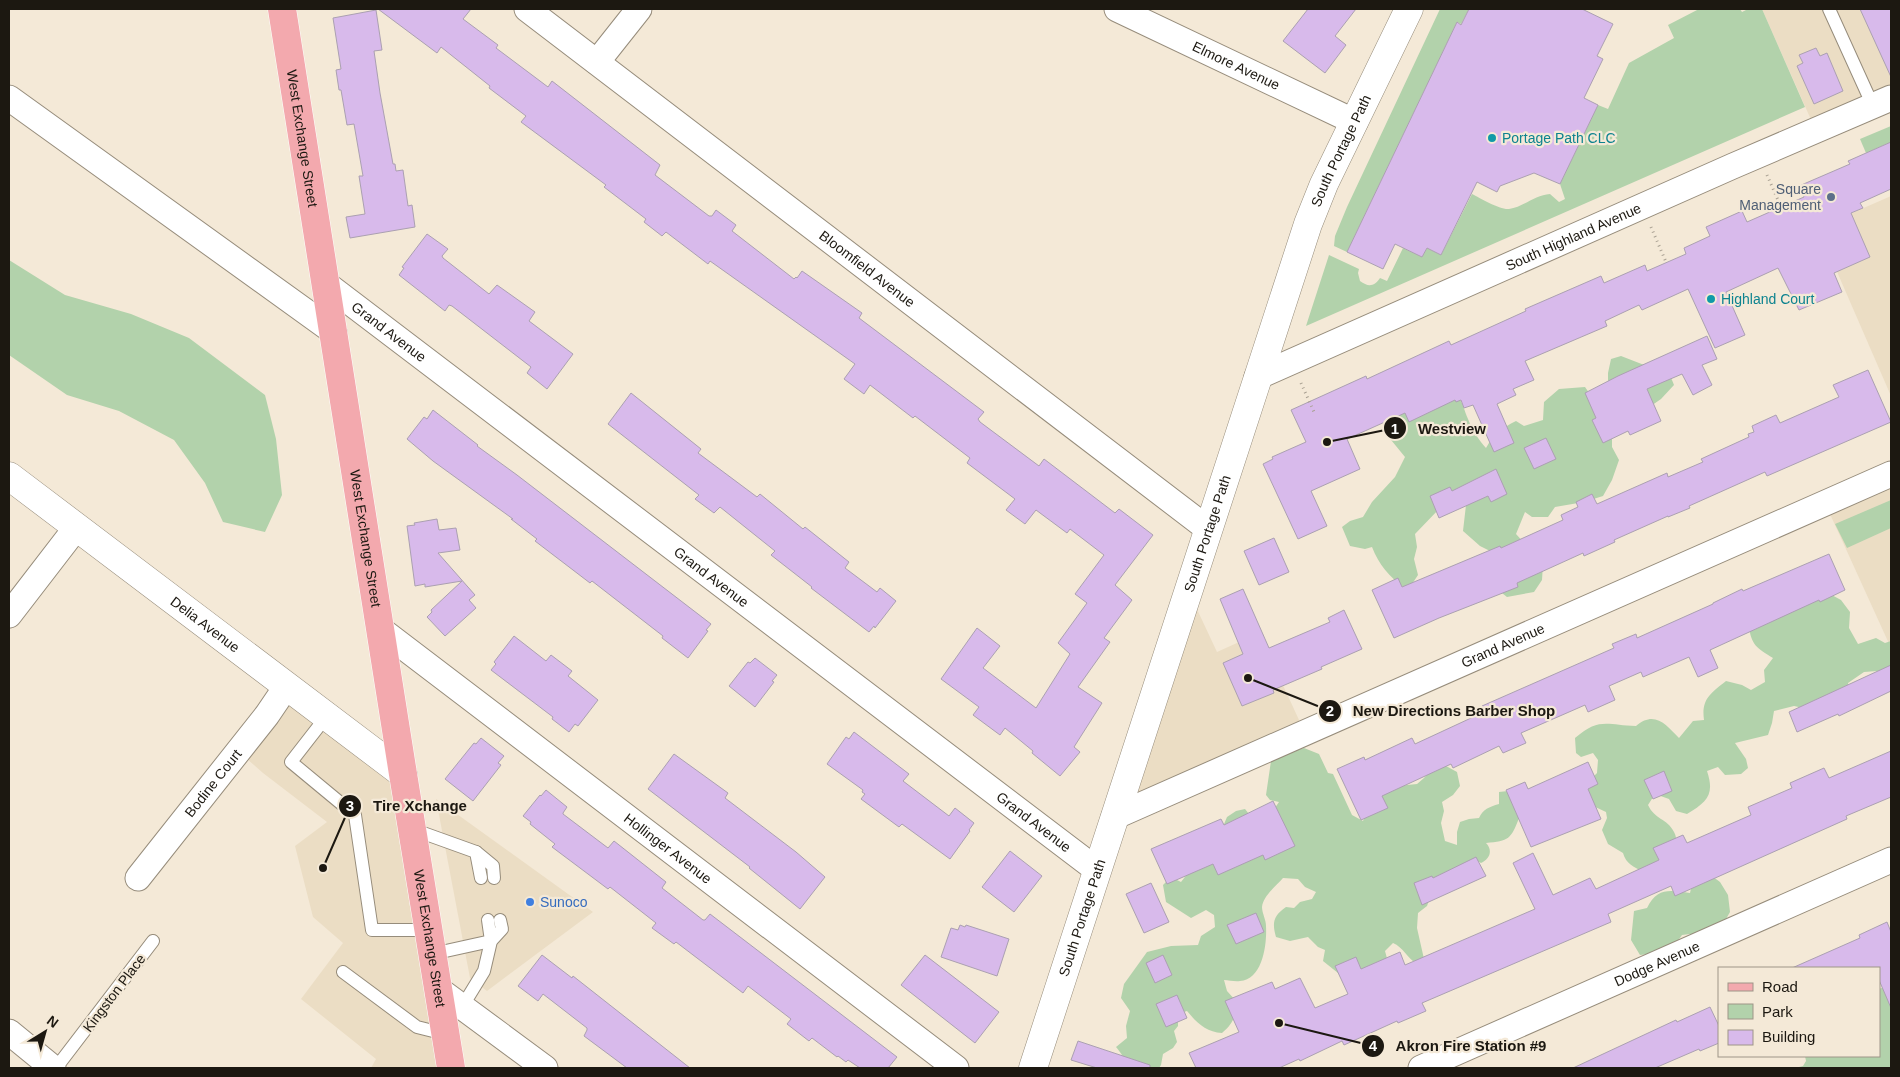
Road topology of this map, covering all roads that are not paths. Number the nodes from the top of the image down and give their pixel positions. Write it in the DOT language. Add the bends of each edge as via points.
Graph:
graph roads {
  1 [pos="282,9"];
  2 [pos="526,9"];
  3 [pos="639,9"];
  4 [pos="1117,9"];
  5 [pos="1409,9"];
  6 [pos="1829,9"];
  7 [pos="597,62"];
  8 [pos="9,98"];
  9 [pos="1882,102"];
  10 [pos="1355,122"];
  11 [pos="326,284"];
  12 [pos="334,332"];
  13 [pos="1257,377"];
  14 [pos="1891,474"];
  15 [pos="9,476"];
  16 [pos="76,528"];
  17 [pos="1208,529"];
  18 [pos="9,615"];
  19 [pos="380,628"];
  20 [pos="286,688"];
  21 [pos="326,717"];
  22 [pos="403,774"];
  23 [pos="1114,817"];
  24 [pos="412,829"];
  25 [pos="476,852"];
  26 [pos="1891,860"];
  27 [pos="1097,870"];
  28 [pos="138,878"];
  29 [pos="481,878"];
  30 [pos="494,878"];
  31 [pos="494,920"];
  32 [pos="153,941"];
  33 [pos="491,941"];
  34 [pos="430,942"];
  35 [pos="343,972"];
  36 [pos="438,989"];
  37 [pos="462,1007"];
  38 [pos="9,1032"];
  39 [pos="445,1034"];
  40 [pos="53,1068"];
  41 [pos="56,1068"];
  42 [pos="451,1068"];
  43 [pos="545,1068"];
  44 [pos="956,1068"];
  45 [pos="1033,1068"];
  46 [pos="1421,1068"];
  1 -- 11 [label="main road, West Exchange Street"];
  2 -- 7 [label="street, Bloomfield Avenue"];
  3 -- 7 [label="street"];
  4 -- 10 [label="street, Elmore Avenue"];
  5 -- 10 [label="main road, South Portage Path"];
  6 -- 9 [label="lane"];
  7 -- 17 [label="street, Bloomfield Avenue"];
  8 -- 12 [label="street"];
  9 -- 13 [label="street, South Highland Avenue"];
  10 -- 13 [label="main road, South Portage Path" via="1308,224"];
  11 -- 12 [label="main road, West Exchange Street"];
  11 -- 27 [label="street, Grand Avenue"];
  12 -- 19 [label="main road, West Exchange Street"];
  13 -- 17 [label="main road, South Portage Path"];
  14 -- 23 [label="street, Grand Avenue"];
  15 -- 16 [label="main road, Delia Avenue"];
  16 -- 18 [label="street"];
  16 -- 20 [label="main road, Delia Avenue"];
  17 -- 23 [label="main road, South Portage Path"];
  19 -- 22 [label="main road, West Exchange Street"];
  19 -- 44 [label="street, Hollinger Avenue"];
  20 -- 21 [label="main road, Delia Avenue"];
  20 -- 28 [label="street, Bodine Court"];
  21 -- 22 [label="main road, Delia Avenue"];
  21 -- 34 [label="lane" via="291,762 355,815 372,930"];
  22 -- 24 [label="main road, West Exchange Street"];
  23 -- 27 [label="main road, South Portage Path"];
  24 -- 25 [label="lane"];
  24 -- 34 [label="main road, West Exchange Street"];
  25 -- 29 [label="lane"];
  25 -- 30 [label="lane" via="493,866"];
  26 -- 46 [label="street, Dodge Avenue"];
  27 -- 45 [label="main road, South Portage Path"];
  31 -- 33 [label="lane" via="502,930"];
  32 -- 41 [label="lane, Kingston Place"];
  33 -- 34 [label="lane"];
  33 -- 37 [label="lane" via="484,971"];
  34 -- 36 [label="main road, West Exchange Street"];
  35 -- 39 [label="lane" via="417,1027"];
  36 -- 37 [label="street"];
  36 -- 39 [label="main road, West Exchange Street"];
  37 -- 43 [label="street"];
  38 -- 40 [label="street"];
  39 -- 42 [label="main road, West Exchange Street"];
}
